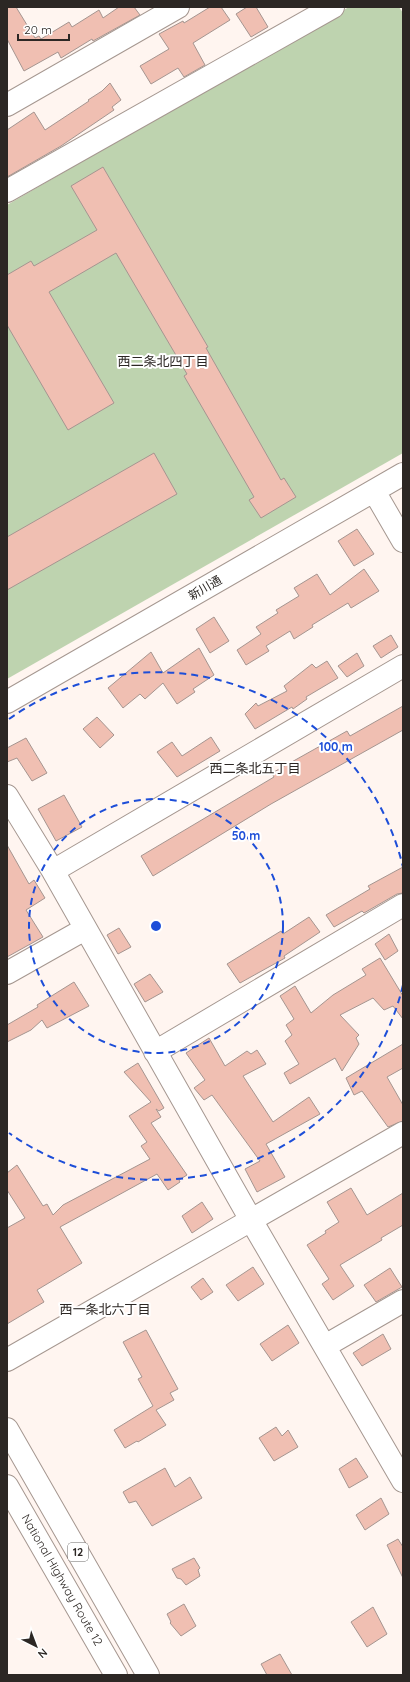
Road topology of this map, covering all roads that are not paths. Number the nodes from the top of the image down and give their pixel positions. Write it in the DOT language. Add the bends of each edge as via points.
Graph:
graph roads {
  1 [pos="178,7"];
  2 [pos="333,7"];
  3 [pos="7,105"];
  4 [pos="7,191"];
  5 [pos="403,474"];
  6 [pos="374,491"];
  7 [pos="403,541"];
  8 [pos="403,666"];
  9 [pos="7,702"];
  10 [pos="7,796"];
  11 [pos="53,871"];
  12 [pos="403,906"];
  13 [pos="85,929"];
  14 [pos="7,973"];
  15 [pos="155,1052"];
  16 [pos="403,1133"];
  17 [pos="251,1220"];
  18 [pos="403,1302"];
  19 [pos="325,1346"];
  20 [pos="7,1360"];
  21 [pos="7,1429"];
  22 [pos="403,1481"];
  23 [pos="7,1486"];
  24 [pos="116,1675"];
  25 [pos="148,1675"];
  1 -- 3 [label="main road"];
  2 -- 4 [label="main road"];
  5 -- 6 [label="main road, 新川通"];
  6 -- 7 [label="main road"];
  6 -- 9 [label="main road, 新川通"];
  8 -- 11 [label="main road"];
  10 -- 11 [label="main road"];
  11 -- 13 [label="main road"];
  12 -- 15 [label="main road"];
  13 -- 14 [label="main road"];
  13 -- 15 [label="main road"];
  15 -- 17 [label="main road"];
  16 -- 17 [label="main road"];
  17 -- 19 [label="main road"];
  17 -- 20 [label="main road"];
  18 -- 19 [label="main road"];
  19 -- 22 [label="main road"];
  21 -- 25 [label="main road, 12"];
  23 -- 24 [label="main road, National Highway Route 12 / 12"];
}
